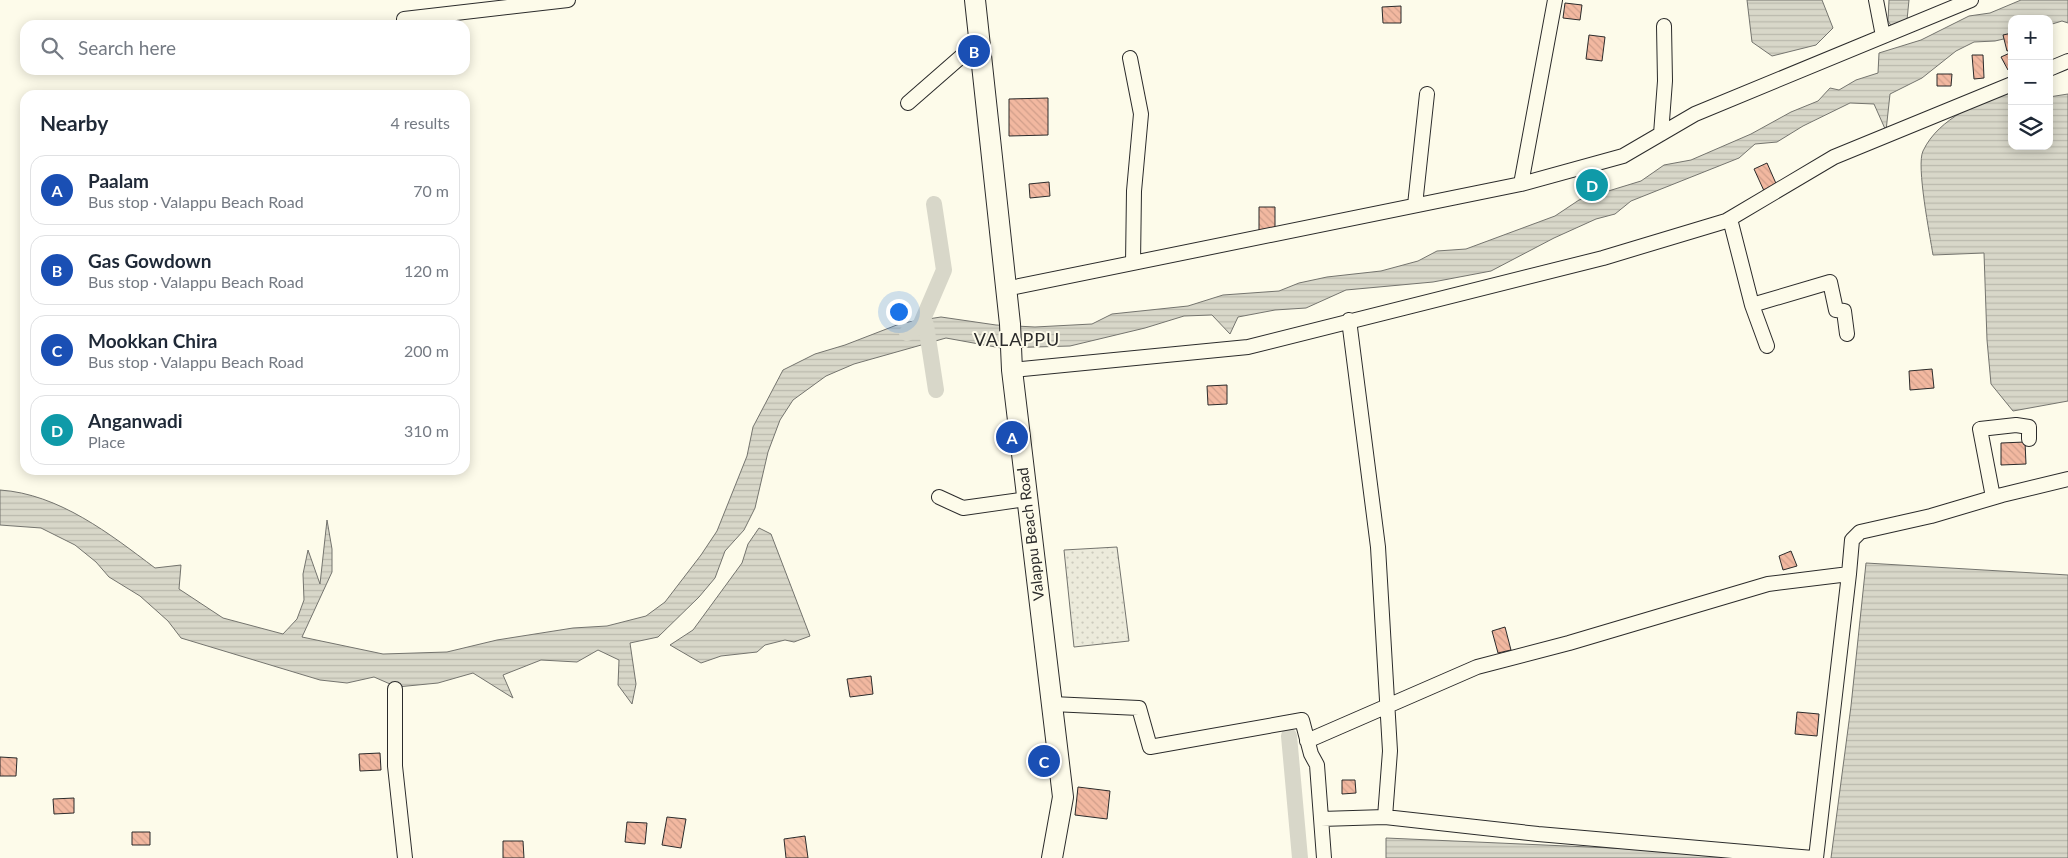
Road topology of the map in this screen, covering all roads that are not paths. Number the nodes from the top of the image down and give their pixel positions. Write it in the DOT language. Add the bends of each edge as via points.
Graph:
graph roads {
  1 [pos="568,0"];
  2 [pos="975,0"];
  3 [pos="1555,0"];
  4 [pos="1876,0"];
  5 [pos="1971,0"];
  6 [pos="404,19"];
  7 [pos="1664,26"];
  8 [pos="1883,36"];
  9 [pos="979,41"];
  10 [pos="1130,58"];
  11 [pos="2068,61"];
  12 [pos="2053,67"];
  13 [pos="2008,86"];
  14 [pos="1427,94"];
  15 [pos="908,103"];
  16 [pos="1661,134"];
  17 [pos="1521,184"];
  18 [pos="1415,206"];
  19 [pos="1730,219"];
  20 [pos="1133,263"];
  21 [pos="1006,289"];
  22 [pos="1752,305"];
  23 [pos="1349,320"];
  24 [pos="1847,334"];
  25 [pos="1767,346"];
  26 [pos="1012,370"];
  27 [pos="2029,439"];
  28 [pos="2068,479"];
  29 [pos="939,497"];
  30 [pos="1994,497"];
  31 [pos="1027,499"];
  32 [pos="1849,574"];
  33 [pos="395,689"];
  34 [pos="1052,704"];
  35 [pos="1387,706"];
  36 [pos="1307,742"];
  37 [pos="1321,818"];
  38 [pos="1385,818"];
  39 [pos="405,858"];
  40 [pos="1052,858"];
  41 [pos="1324,858"];
  42 [pos="1814,858"];
  1 -- 6 [label="street"];
  2 -- 9 [label="main road, Valappu Beach Road"];
  3 -- 17 [label="street"];
  4 -- 8 [label="street"];
  5 -- 8 [label="street"];
  7 -- 16 [label="street" via="1666,81"];
  8 -- 16 [label="street" via="1695,114"];
  9 -- 15 [label="street"];
  9 -- 21 [label="main road, Valappu Beach Road"];
  10 -- 20 [label="street" via="1141,114 1134,191"];
  11 -- 12 [label="street"];
  13 -- 19 [label="street" via="1834,157"];
  14 -- 18 [label="street"];
  16 -- 17 [label="street" via="1624,156"];
  17 -- 18 [label="street"];
  18 -- 20 [label="street"];
  19 -- 22 [label="street"];
  19 -- 23 [label="street" via="1603,258"];
  20 -- 21 [label="street"];
  21 -- 26 [label="main road, Valappu Beach Road"];
  22 -- 24 [label="street" via="1830,282 1836,310 1844,311"];
  22 -- 25 [label="street"];
  23 -- 26 [label="street" via="1248,347"];
  23 -- 35 [label="street" via="1378,547"];
  26 -- 31 [label="main road, Valappu Beach Road"];
  27 -- 30 [label="street" via="2029,427 2016,425 1980,429"];
  28 -- 30 [label="street"];
  29 -- 31 [label="street" via="963,508"];
  30 -- 32 [label="street" via="1860,532 1852,540"];
  31 -- 34 [label="main road, Valappu Beach Road"];
  32 -- 35 [label="street" via="1768,584 1477,667"];
  32 -- 42 [label="street"];
  33 -- 39 [label="street" via="395,766"];
  34 -- 36 [label="street" via="1139,708 1150,747 1302,720"];
  34 -- 40 [label="main road, Valappu Beach Road" via="1063,797"];
  35 -- 36 [label="street"];
  35 -- 38 [label="street" via="1390,751"];
  36 -- 37 [label="street" via="1317,765"];
  37 -- 38 [label="street"];
  37 -- 41 [label="street"];
  38 -- 42 [label="street"];
}
